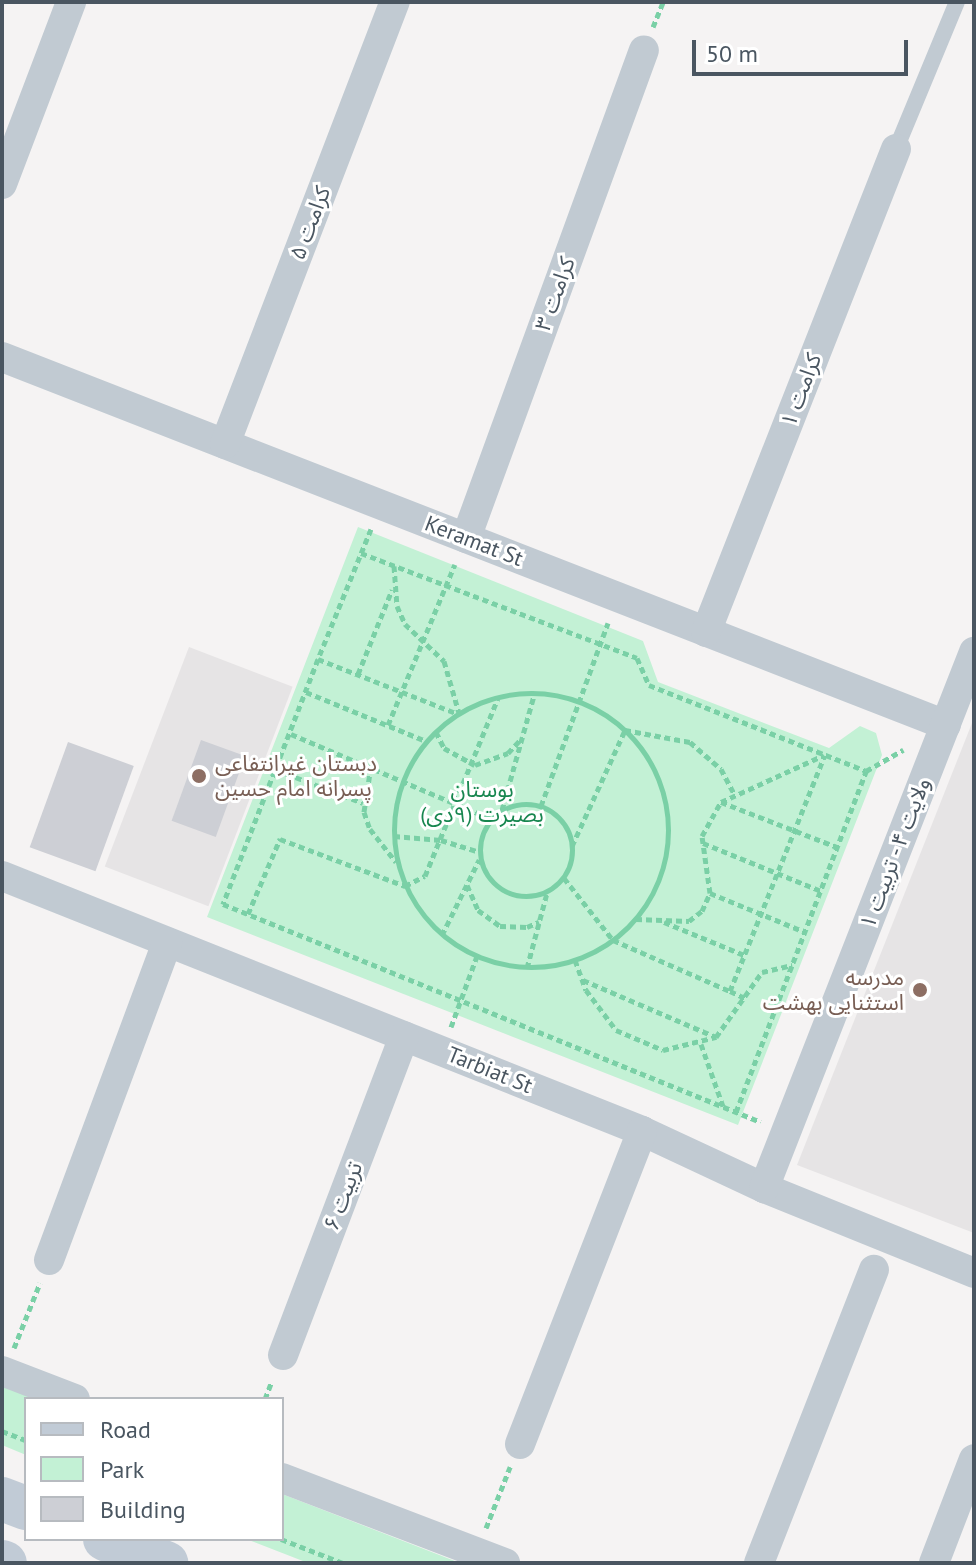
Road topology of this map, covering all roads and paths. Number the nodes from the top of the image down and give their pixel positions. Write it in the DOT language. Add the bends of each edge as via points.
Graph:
graph roads {
  1 [pos="71,2"];
  2 [pos="395,2"];
  3 [pos="957,2"];
  4 [pos="644,50"];
  5 [pos="896,149"];
  6 [pos="2,184"];
  7 [pos="2,357"];
  8 [pos="225,444"];
  9 [pos="381,505"];
  10 [pos="466,538"];
  11 [pos="361,553"];
  12 [pos="394,566"];
  13 [pos="393,586"];
  14 [pos="446,586"];
  15 [pos="616,597"];
  16 [pos="706,632"];
  17 [pos="423,641"];
  18 [pos="600,645"];
  19 [pos="974,652"];
  20 [pos="318,659"];
  21 [pos="358,674"];
  22 [pos="402,691"];
  23 [pos="306,692"];
  24 [pos="535,692"];
  25 [pos="498,697"];
  26 [pos="581,703"];
  27 [pos="459,714"];
  28 [pos="388,725"];
  29 [pos="946,725"];
  30 [pos="625,730"];
  31 [pos="436,731"];
  32 [pos="291,734"];
  33 [pos="523,737"];
  34 [pos="426,741"];
  35 [pos="825,755"];
  36 [pos="469,764"];
  37 [pos="371,766"];
  38 [pos="277,770"];
  39 [pos="404,779"];
  40 [pos="734,793"];
  41 [pos="453,801"];
  42 [pos="721,802"];
  43 [pos="363,803"];
  44 [pos="541,806"];
  45 [pos="502,811"];
  46 [pos="491,819"];
  47 [pos="794,830"];
  48 [pos="394,836"];
  49 [pos="441,840"];
  50 [pos="703,843"];
  51 [pos="571,847"];
  52 [pos="837,847"];
  53 [pos="480,856"];
  54 [pos="398,863"];
  55 [pos="777,873"];
  56 [pos="2,876"];
  57 [pos="564,878"];
  58 [pos="467,885"];
  59 [pos="405,886"];
  60 [pos="821,891"];
  61 [pos="547,892"];
  62 [pos="710,893"];
  63 [pos="248,914"];
  64 [pos="761,914"];
  65 [pos="636,919"];
  66 [pos="539,922"];
  67 [pos="662,922"];
  68 [pos="805,932"];
  69 [pos="442,935"];
  70 [pos="613,940"];
  71 [pos="167,942"];
  72 [pos="744,955"];
  73 [pos="477,956"];
  74 [pos="575,960"];
  75 [pos="792,965"];
  76 [pos="527,968"];
  77 [pos="582,980"];
  78 [pos="730,991"];
  79 [pos="745,998"];
  80 [pos="461,1000"];
  81 [pos="404,1036"];
  82 [pos="716,1037"];
  83 [pos="701,1044"];
  84 [pos="443,1051"];
  85 [pos="723,1107"];
  86 [pos="736,1112"];
  87 [pos="642,1131"];
  88 [pos="786,1132"];
  89 [pos="764,1188"];
  90 [pos="49,1260"];
  91 [pos="874,1270"];
  92 [pos="974,1273"];
  93 [pos="283,1355"];
  94 [pos="3,1372"];
  95 [pos="70,1397"];
  96 [pos="2,1431"];
  97 [pos="24,1439"];
  98 [pos="520,1444"];
  99 [pos="974,1459"];
  100 [pos="284,1479"];
  101 [pos="2,1499"];
  102 [pos="24,1507"];
  103 [pos="284,1540"];
  104 [pos="110,1541"];
  105 [pos="477,1552"];
  106 [pos="944,1560"];
  107 [pos="166,1563"];
  108 [pos="343,1563"];
  109 [pos="505,1563"];
  110 [pos="759,1563"];
  1 -- 6 [label="street"];
  2 -- 8 [label="street, کرامت ۵"];
  3 -- 5 [label="lane"];
  4 -- 10 [label="street, کرامت ۳"];
  5 -- 16 [label="street, کرامت ۱"];
  7 -- 8 [label="street, Keramat St"];
  8 -- 9 [label="street, Keramat St"];
  9 -- 10 [label="street, Keramat St"];
  9 -- 11 [label="path"];
  10 -- 14 [label="path"];
  10 -- 15 [label="street, Keramat St"];
  11 -- 12 [label="path"];
  11 -- 20 [label="path"];
  12 -- 13 [label="path"];
  12 -- 14 [label="path"];
  13 -- 17 [label="path" via="405,624"];
  13 -- 21 [label="path"];
  14 -- 17 [label="path"];
  14 -- 18 [label="path"];
  15 -- 16 [label="street, Keramat St"];
  15 -- 18 [label="path"];
  16 -- 29 [label="street, Keramat St"];
  17 -- 22 [label="path"];
  17 -- 27 [label="path" via="444,661"];
  18 -- 26 [label="path"];
  18 -- 35 [label="path" via="637,658 649,685"];
  19 -- 29 [label="street, ولایت ۴ - تربیت ۱"];
  20 -- 21 [label="path"];
  20 -- 23 [label="path"];
  21 -- 22 [label="path"];
  22 -- 27 [label="path"];
  22 -- 28 [label="path"];
  23 -- 28 [label="path"];
  23 -- 32 [label="path"];
  24 -- 25 [label="path"];
  24 -- 26 [label="path"];
  24 -- 33 [label="path"];
  25 -- 27 [label="path"];
  25 -- 36 [label="path"];
  26 -- 30 [label="path"];
  26 -- 44 [label="path"];
  27 -- 31 [label="path"];
  28 -- 34 [label="path"];
  29 -- 88 [label="street, ولایت ۴ - تربیت ۱"];
  30 -- 40 [label="path" via="690,742 721,769"];
  30 -- 51 [label="path"];
  30 -- 65 [label="path" via="657,774 669,834 664,864"];
  31 -- 34 [label="path"];
  31 -- 36 [label="path" via="444,748"];
  32 -- 37 [label="path"];
  32 -- 38 [label="path"];
  33 -- 36 [label="path" via="498,759"];
  33 -- 45 [label="path"];
  34 -- 39 [label="path"];
  35 -- 40 [label="path"];
  35 -- 47 [label="path"];
  35 -- 52 [label="path" via="866,771"];
  36 -- 41 [label="path"];
  37 -- 39 [label="path"];
  37 -- 43 [label="path"];
  38 -- 43 [label="path"];
  38 -- 63 [label="path" via="223,904"];
  39 -- 41 [label="path"];
  39 -- 48 [label="path"];
  40 -- 42 [label="path"];
  41 -- 46 [label="path"];
  41 -- 49 [label="path"];
  42 -- 47 [label="path"];
  42 -- 50 [label="path" via="708,820"];
  43 -- 54 [label="path" via="370,829"];
  44 -- 45 [label="path" via="514,805"];
  44 -- 51 [label="path" via="560,818"];
  45 -- 46 [label="path"];
  46 -- 53 [label="path"];
  47 -- 52 [label="path"];
  47 -- 55 [label="path"];
  48 -- 49 [label="path"];
  48 -- 54 [label="path"];
  49 -- 53 [label="path"];
  49 -- 59 [label="path" via="425,876"];
  50 -- 55 [label="path"];
  50 -- 62 [label="path"];
  51 -- 57 [label="path"];
  52 -- 60 [label="path"];
  53 -- 58 [label="path"];
  53 -- 61 [label="path" via="489,879 506,893 527,897"];
  54 -- 59 [label="path"];
  55 -- 60 [label="path"];
  55 -- 64 [label="path"];
  56 -- 71 [label="street, Tarbiat St"];
  57 -- 61 [label="path"];
  57 -- 70 [label="path"];
  58 -- 66 [label="path" via="478,910 500,926"];
  58 -- 69 [label="path"];
  59 -- 63 [label="path" via="280,839"];
  59 -- 69 [label="path"];
  60 -- 68 [label="path"];
  61 -- 66 [label="path"];
  62 -- 64 [label="path"];
  62 -- 67 [label="path" via="702,911 689,921"];
  63 -- 80 [label="path"];
  64 -- 68 [label="path"];
  64 -- 72 [label="path"];
  65 -- 67 [label="path"];
  65 -- 70 [label="path"];
  66 -- 76 [label="path"];
  67 -- 72 [label="path"];
  68 -- 75 [label="path"];
  69 -- 73 [label="path"];
  70 -- 74 [label="path"];
  70 -- 78 [label="path"];
  71 -- 81 [label="street, Tarbiat St"];
  71 -- 90 [label="street"];
  72 -- 78 [label="path"];
  73 -- 76 [label="path"];
  73 -- 80 [label="path"];
  74 -- 76 [label="path"];
  74 -- 77 [label="path"];
  75 -- 79 [label="path" via="762,972"];
  75 -- 86 [label="path"];
  77 -- 82 [label="path"];
  77 -- 83 [label="path" via="600,1013 633,1041 663,1050"];
  78 -- 79 [label="path"];
  79 -- 82 [label="path"];
  80 -- 84 [label="path"];
  80 -- 85 [label="path"];
  81 -- 84 [label="street, Tarbiat St"];
  81 -- 93 [label="street, تربیت ۶"];
  82 -- 83 [label="path"];
  83 -- 85 [label="path"];
  84 -- 87 [label="street, Tarbiat St"];
  85 -- 86 [label="path"];
  86 -- 88 [label="path"];
  87 -- 89 [label="street, Tarbiat St"];
  87 -- 98 [label="street"];
  88 -- 89 [label="street, ولایت ۴ - تربیت ۱"];
  89 -- 92 [label="street, Tarbiat St"];
  90 -- 94 [label="path"];
  91 -- 110 [label="street"];
  94 -- 95 [label="street"];
  96 -- 97 [label="path"];
  98 -- 105 [label="path"];
  99 -- 106 [label="street"];
  100 -- 105 [label="street"];
  101 -- 102 [label="main road"];
  103 -- 108 [label="path"];
  104 -- 107 [label="main road"];
  105 -- 109 [label="street"];
}
